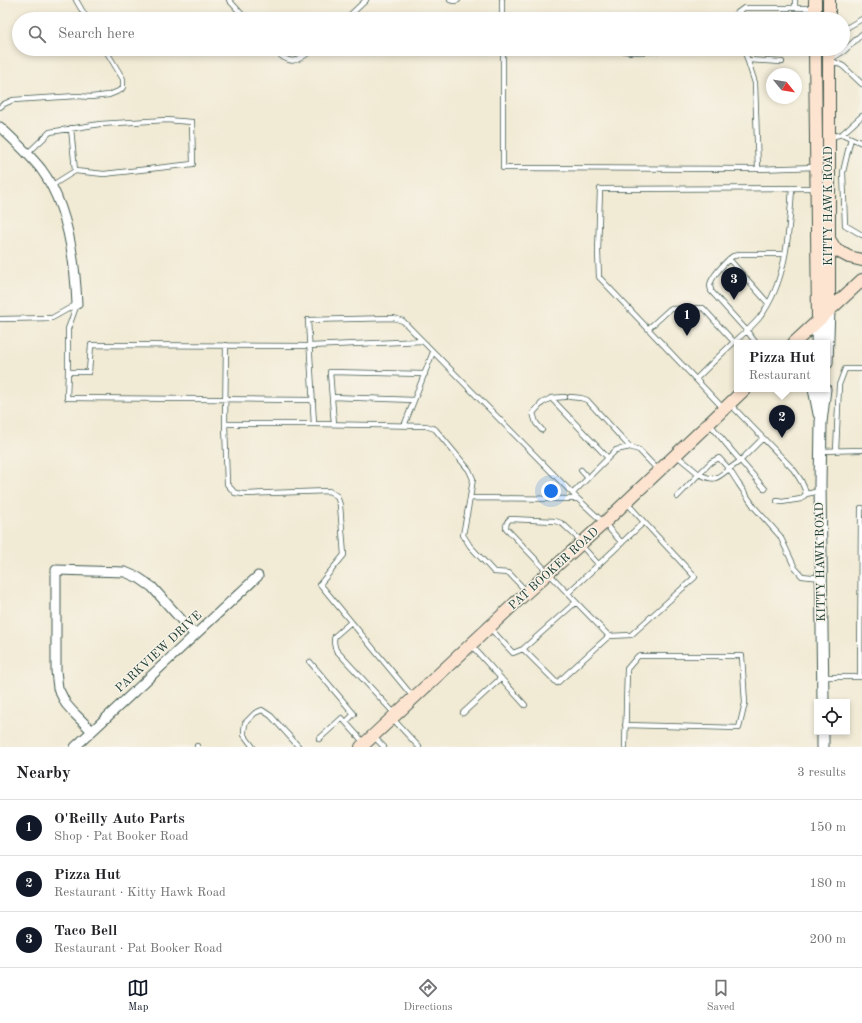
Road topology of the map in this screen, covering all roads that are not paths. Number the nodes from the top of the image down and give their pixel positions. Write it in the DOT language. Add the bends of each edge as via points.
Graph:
graph roads {
  1 [pos="76,0"];
  2 [pos="229,0"];
  3 [pos="366,0"];
  4 [pos="450,0"];
  5 [pos="458,0"];
  6 [pos="502,0"];
  7 [pos="795,0"];
  8 [pos="795,8"];
  9 [pos="815,9"];
  10 [pos="829,9"];
  11 [pos="83,12"];
  12 [pos="240,12"];
  13 [pos="353,12"];
  14 [pos="502,12"];
  15 [pos="739,12"];
  16 [pos="862,19"];
  17 [pos="850,26"];
  18 [pos="862,34"];
  19 [pos="850,45"];
  20 [pos="109,56"];
  21 [pos="281,56"];
  22 [pos="304,56"];
  23 [pos="503,56"];
  24 [pos="747,56"];
  25 [pos="815,56"];
  26 [pos="829,56"];
  27 [pos="831,56"];
  28 [pos="748,60"];
  29 [pos="782,62"];
  30 [pos="862,84"];
  31 [pos="0,108"];
  32 [pos="862,116"];
  33 [pos="0,127"];
  34 [pos="70,128"];
  35 [pos="842,134"];
  36 [pos="816,138"];
  37 [pos="829,138"];
  38 [pos="851,138"];
  39 [pos="862,143"];
  40 [pos="27,154"];
  41 [pos="816,167"];
  42 [pos="758,169"];
  43 [pos="75,171"];
  44 [pos="51,186"];
  45 [pos="792,188"];
  46 [pos="817,188"];
  47 [pos="862,235"];
  48 [pos="829,239"];
  49 [pos="785,254"];
  50 [pos="729,259"];
  51 [pos="862,260"];
  52 [pos="862,280"];
  53 [pos="768,303"];
  54 [pos="77,304"];
  55 [pos="829,310"];
  56 [pos="0,319"];
  57 [pos="818,320"];
  58 [pos="648,329"];
  59 [pos="747,331"];
  60 [pos="736,340"];
  61 [pos="754,340"];
  62 [pos="797,340"];
  63 [pos="816,340"];
  64 [pos="828,340"];
  65 [pos="422,341"];
  66 [pos="734,342"];
  67 [pos="226,345"];
  68 [pos="310,346"];
  69 [pos="433,352"];
  70 [pos="862,369"];
  71 [pos="68,372"];
  72 [pos="425,374"];
  73 [pos="696,379"];
  74 [pos="742,392"];
  75 [pos="815,392"];
  76 [pos="825,392"];
  77 [pos="332,397"];
  78 [pos="551,398"];
  79 [pos="226,399"];
  80 [pos="313,400"];
  81 [pos="414,400"];
  82 [pos="727,406"];
  83 [pos="821,422"];
  84 [pos="709,423"];
  85 [pos="226,424"];
  86 [pos="314,424"];
  87 [pos="334,424"];
  88 [pos="404,426"];
  89 [pos="542,430"];
  90 [pos="764,438"];
  91 [pos="630,448"];
  92 [pos="862,450"];
  93 [pos="820,451"];
  94 [pos="836,451"];
  95 [pos="676,455"];
  96 [pos="608,458"];
  97 [pos="740,460"];
  98 [pos="729,469"];
  99 [pos="581,470"];
  100 [pos="659,471"];
  101 [pos="698,474"];
  102 [pos="588,478"];
  103 [pos="765,489"];
  104 [pos="820,491"];
  105 [pos="573,493"];
  106 [pos="806,494"];
  107 [pos="677,497"];
  108 [pos="470,498"];
  109 [pos="578,499"];
  110 [pos="777,501"];
  111 [pos="626,502"];
  112 [pos="862,508"];
  113 [pos="644,522"];
  114 [pos="604,523"];
  115 [pos="581,543"];
  116 [pos="622,543"];
  117 [pos="599,564"];
  118 [pos="548,573"];
  119 [pos="258,576"];
  120 [pos="821,578"];
  121 [pos="527,592"];
  122 [pos="568,593"];
  123 [pos="576,602"];
  124 [pos="351,622"];
  125 [pos="489,628"];
  126 [pos="195,635"];
  127 [pos="609,636"];
  128 [pos="471,644"];
  129 [pos="524,648"];
  130 [pos="310,662"];
  131 [pos="823,676"];
  132 [pos="861,677"];
  133 [pos="501,678"];
  134 [pos="414,698"];
  135 [pos="823,699"];
  136 [pos="525,705"];
  137 [pos="463,713"];
  138 [pos="394,716"];
  139 [pos="346,722"];
  140 [pos="625,725"];
  141 [pos="92,731"];
  142 [pos="823,735"];
  143 [pos="319,739"];
  144 [pos="366,742"];
  145 [pos="75,747"];
  146 [pos="253,747"];
  147 [pos="299,747"];
  148 [pos="384,747"];
  149 [pos="419,747"];
  150 [pos="625,747"];
  151 [pos="823,747"];
  1 -- 11 [label="lane"];
  2 -- 12 [label="lane"];
  3 -- 13 [label="lane"];
  4 -- 5 [label="lane"];
  6 -- 14 [label="lane"];
  7 -- 8 [label="lane"];
  8 -- 9 [label="lane"];
  8 -- 15 [label="lane" via="744,8"];
  9 -- 10 [label="main road"];
  16 -- 17 [label="lane"];
  18 -- 19 [label="lane"];
  20 -- 31 [label="lane" via="123,79 121,90 91,97 13,100"];
  21 -- 22 [label="lane" via="290,61"];
  23 -- 42 [label="lane" via="503,168"];
  24 -- 28 [label="lane"];
  25 -- 36 [label="main road, KITTY HAWK ROAD"];
  26 -- 37 [label="main road, KITTY HAWK ROAD"];
  27 -- 30 [label="lane"];
  28 -- 29 [label="lane"];
  28 -- 42 [label="lane" via="755,83"];
  32 -- 35 [label="lane"];
  33 -- 40 [label="street"];
  34 -- 40 [label="lane" via="50,132"];
  34 -- 43 [label="lane"];
  34 -- 43 [label="lane" via="166,120 192,122 193,164 104,174"];
  35 -- 37 [label="lane"];
  35 -- 38 [label="lane"];
  36 -- 37 [label="main road"];
  36 -- 41 [label="main road, KITTY HAWK ROAD"];
  37 -- 48 [label="main road, KITTY HAWK ROAD"];
  38 -- 39 [label="lane"];
  38 -- 47 [label="lane" via="843,172 844,226"];
  40 -- 44 [label="street" via="41,169"];
  41 -- 42 [label="lane"];
  41 -- 46 [label="main road, KITTY HAWK ROAD"];
  43 -- 44 [label="lane"];
  44 -- 54 [label="street" via="67,228 76,277"];
  45 -- 46 [label="lane"];
  45 -- 49 [label="lane"];
  45 -- 58 [label="lane" via="600,190 599,277"];
  46 -- 57 [label="main road, KITTY HAWK ROAD"];
  48 -- 51 [label="main road" via="836,250"];
  48 -- 55 [label="main road, KITTY HAWK ROAD"];
  49 -- 50 [label="lane" via="740,254"];
  49 -- 53 [label="lane" via="782,272"];
  50 -- 53 [label="lane"];
  50 -- 59 [label="lane" via="714,276 711,291"];
  52 -- 55 [label="main road"];
  53 -- 59 [label="lane"];
  54 -- 56 [label="lane" via="52,318"];
  54 -- 71 [label="lane" via="68,329"];
  55 -- 57 [label="main road"];
  55 -- 64 [label="street, KITTY HAWK ROAD"];
  57 -- 62 [label="main road"];
  57 -- 63 [label="street, KITTY HAWK ROAD"];
  58 -- 66 [label="lane" via="670,309 703,308"];
  58 -- 73 [label="lane"];
  59 -- 60 [label="lane"];
  59 -- 61 [label="lane"];
  65 -- 68 [label="lane"];
  65 -- 68 [label="lane" via="403,321 394,318 308,320"];
  65 -- 69 [label="lane"];
  66 -- 73 [label="lane"];
  67 -- 68 [label="lane"];
  67 -- 71 [label="lane" via="91,345 89,372"];
  67 -- 79 [label="lane"];
  68 -- 80 [label="lane"];
  69 -- 72 [label="lane"];
  69 -- 105 [label="lane"];
  70 -- 94 [label="lane" via="845,369 838,385"];
  71 -- 79 [label="lane" via="67,398"];
  72 -- 77 [label="lane" via="330,372"];
  72 -- 81 [label="lane"];
  73 -- 82 [label="lane"];
  74 -- 82 [label="main road, PAT BOOKER ROAD"];
  75 -- 83 [label="street, KITTY HAWK ROAD"];
  76 -- 83 [label="street, KITTY HAWK ROAD"];
  77 -- 81 [label="lane"];
  77 -- 87 [label="lane"];
  78 -- 89 [label="lane" via="533,413 536,423"];
  78 -- 91 [label="lane" via="586,400"];
  78 -- 96 [label="lane"];
  79 -- 80 [label="lane"];
  79 -- 85 [label="lane"];
  80 -- 86 [label="lane"];
  81 -- 88 [label="lane"];
  82 -- 84 [label="main road, PAT BOOKER ROAD"];
  82 -- 90 [label="lane"];
  83 -- 93 [label="street, KITTY HAWK ROAD"];
  84 -- 95 [label="main road, PAT BOOKER ROAD"];
  84 -- 97 [label="lane"];
  85 -- 86 [label="lane"];
  85 -- 124 [label="lane" via="227,484 234,493 329,491 337,496 344,555 320,584"];
  86 -- 87 [label="lane"];
  87 -- 88 [label="lane"];
  88 -- 108 [label="lane" via="426,426 435,429 469,470 473,479"];
  90 -- 97 [label="lane"];
  90 -- 106 [label="lane" via="793,469"];
  91 -- 96 [label="lane" via="616,450"];
  91 -- 100 [label="lane" via="639,450"];
  92 -- 94 [label="lane"];
  93 -- 94 [label="lane"];
  93 -- 104 [label="street, KITTY HAWK ROAD"];
  95 -- 100 [label="main road, PAT BOOKER ROAD"];
  95 -- 101 [label="lane"];
  96 -- 102 [label="lane"];
  97 -- 98 [label="lane"];
  97 -- 103 [label="lane"];
  98 -- 101 [label="lane" via="709,479"];
  98 -- 101 [label="lane" via="719,458"];
  98 -- 120 [label="lane" via="756,508 780,536 795,568 802,576"];
  99 -- 102 [label="lane"];
  100 -- 111 [label="main road, PAT BOOKER ROAD"];
  101 -- 107 [label="lane"];
  102 -- 105 [label="lane"];
  104 -- 106 [label="lane"];
  104 -- 120 [label="street, KITTY HAWK ROAD"];
  105 -- 109 [label="lane"];
  106 -- 110 [label="lane" via="801,498"];
  108 -- 109 [label="lane"];
  108 -- 121 [label="lane" via="463,535 494,572 510,573"];
  109 -- 114 [label="lane"];
  111 -- 113 [label="lane"];
  111 -- 114 [label="main road, PAT BOOKER ROAD"];
  112 -- 132 [label="lane"];
  113 -- 116 [label="lane"];
  113 -- 127 [label="lane" via="696,577 631,635"];
  114 -- 115 [label="main road, PAT BOOKER ROAD"];
  114 -- 116 [label="lane"];
  115 -- 117 [label="lane"];
  115 -- 118 [label="main road, PAT BOOKER ROAD"];
  115 -- 118 [label="lane" via="561,523 510,519 506,528"];
  116 -- 117 [label="lane"];
  117 -- 122 [label="lane"];
  118 -- 121 [label="main road, PAT BOOKER ROAD"];
  118 -- 122 [label="lane"];
  119 -- 126 [label="street, PARKVIEW DRIVE"];
  120 -- 131 [label="street, KITTY HAWK ROAD"];
  121 -- 125 [label="main road, PAT BOOKER ROAD"];
  122 -- 123 [label="lane"];
  123 -- 127 [label="lane"];
  123 -- 129 [label="lane"];
  124 -- 134 [label="lane"];
  124 -- 138 [label="lane" via="334,639 336,650"];
  125 -- 128 [label="main road, PAT BOOKER ROAD"];
  125 -- 129 [label="lane" via="513,653"];
  126 -- 141 [label="street, PARKVIEW DRIVE"];
  126 -- 141 [label="street" via="152,587 139,578 124,572 56,570 58,688 66,704"];
  127 -- 129 [label="lane" via="557,683"];
  128 -- 133 [label="lane"];
  128 -- 134 [label="main road, PAT BOOKER ROAD"];
  130 -- 139 [label="lane" via="354,714"];
  131 -- 132 [label="lane"];
  131 -- 135 [label="street, KITTY HAWK ROAD"];
  133 -- 136 [label="lane"];
  133 -- 137 [label="lane"];
  134 -- 138 [label="main road, PAT BOOKER ROAD"];
  138 -- 144 [label="main road, PAT BOOKER ROAD"];
  138 -- 149 [label="lane"];
  139 -- 143 [label="lane" via="342,718"];
  139 -- 144 [label="lane"];
  140 -- 140 [label="lane" via="739,728 745,704 742,656 638,656 627,670"];
  140 -- 150 [label="lane"];
  141 -- 145 [label="street, PARKVIEW DRIVE"];
  142 -- 151 [label="street"];
  144 -- 148 [label="lane"];
  146 -- 147 [label="lane" via="244,735 245,723 262,710 271,716"];
}
